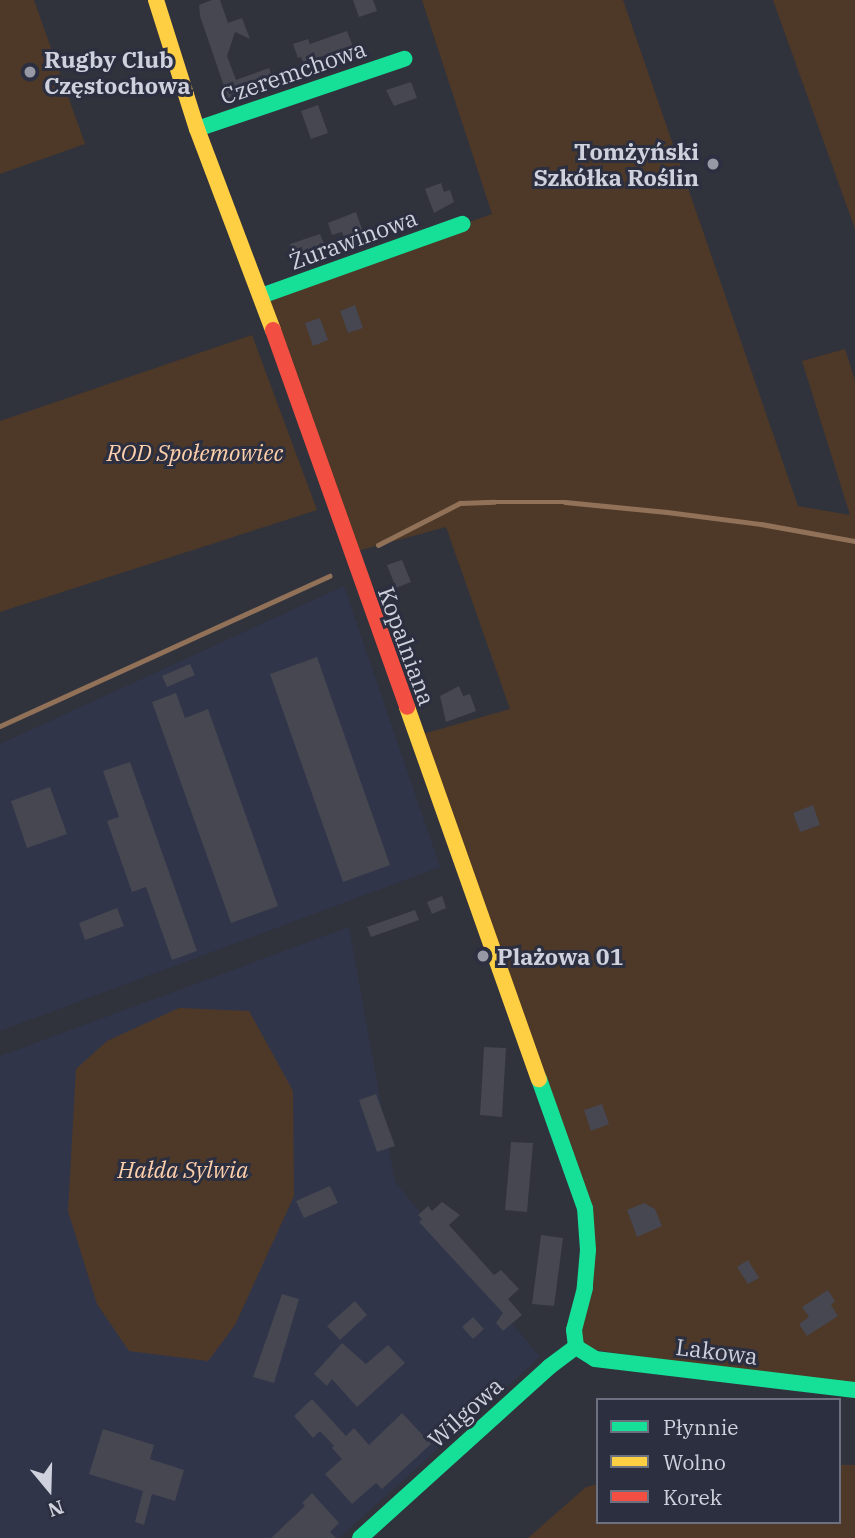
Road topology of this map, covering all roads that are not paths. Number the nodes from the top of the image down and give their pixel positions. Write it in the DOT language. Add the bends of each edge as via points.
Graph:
graph roads {
  1 [pos="156,0"];
  2 [pos="404,59"];
  3 [pos="197,129"];
  4 [pos="461,224"];
  5 [pos="261,296"];
  6 [pos="576,1347"];
  7 [pos="855,1390"];
  8 [pos="360,1538"];
  1 -- 3 [label="street, Kopalniana"];
  2 -- 3 [label="street, Czeremchowa"];
  3 -- 5 [label="street, Kopalniana"];
  4 -- 5 [label="street, Żurawinowa"];
  5 -- 6 [label="street, Kopalniana" via="585,1208 586,1288 574,1330"];
  6 -- 7 [label="street, Lakowa" via="595,1359"];
  6 -- 8 [label="street, Wilgowa"];
}
